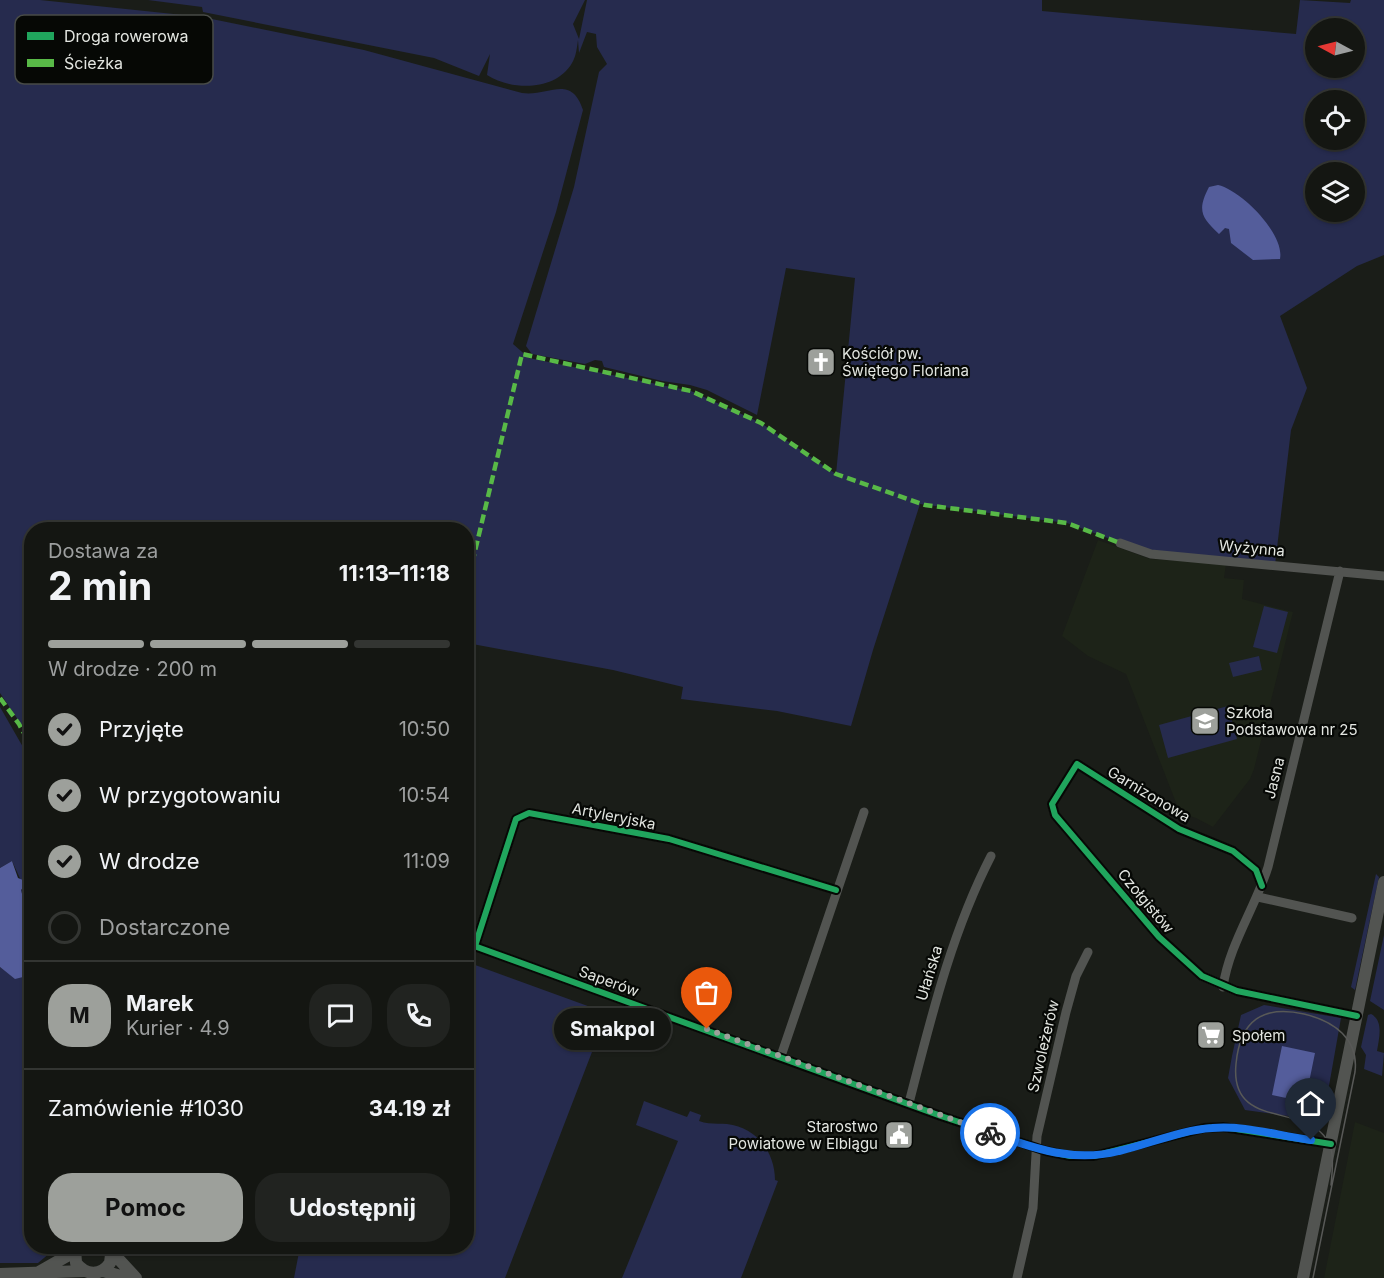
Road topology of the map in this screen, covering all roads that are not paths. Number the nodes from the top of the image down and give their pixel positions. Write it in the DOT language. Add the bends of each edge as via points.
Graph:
graph roads {
  1 [pos="1120,543"];
  2 [pos="1340,571"];
  3 [pos="1384,576"];
  4 [pos="1077,764"];
  5 [pos="864,812"];
  6 [pos="992,856"];
  7 [pos="1262,886"];
  8 [pos="1383,889"];
  9 [pos="836,890"];
  10 [pos="1258,897"];
  11 [pos="1352,918"];
  12 [pos="474,936"];
  13 [pos="474,945"];
  14 [pos="1088,952"];
  15 [pos="1223,987"];
  16 [pos="1357,1016"];
  17 [pos="782,1056"];
  18 [pos="909,1102"];
  19 [pos="1330,1144"];
  20 [pos="1035,1148"];
  21 [pos="67,1254"];
  22 [pos="75,1254"];
  23 [pos="112,1254"];
  24 [pos="115,1254"];
  25 [pos="84,1271"];
  26 [pos="103,1271"];
  27 [pos="0,1274"];
  28 [pos="35,1274"];
  29 [pos="128,1278"];
  30 [pos="136,1278"];
  31 [pos="1017,1278"];
  32 [pos="1303,1278"];
  1 -- 2 [label="street, Wyżynna" via="1151,554"];
  2 -- 3 [label="street, Wyżynna"];
  2 -- 7 [label="street, Jasna"];
  4 -- 7 [label="street, Garnizonowa" via="1179,829 1233,851 1256,870"];
  4 -- 15 [label="street, Czołgistów" via="1052,804 1055,815 1172,951 1202,976"];
  5 -- 9 [label="street"];
  6 -- 18 [label="street, Ułańska" via="953,946"];
  7 -- 10 [label="street, Jasna"];
  8 -- 16 [label="street"];
  9 -- 12 [label="street, Artyleryjska" via="669,839 525,813 516,819"];
  9 -- 17 [label="street"];
  10 -- 11 [label="street"];
  10 -- 15 [label="street, Jasna" via="1226,966"];
  13 -- 17 [label="street, Saperów"];
  14 -- 20 [label="street, Szwoleżerów" via="1076,976 1066,1012"];
  15 -- 16 [label="street, Czołgistów"];
  16 -- 19 [label="street"];
  17 -- 18 [label="street, Saperów"];
  18 -- 20 [label="street, Saperów"];
  19 -- 20 [label="street, Saperów" via="1223,1127 1204,1128 1094,1156 1070,1156"];
  19 -- 32 [label="street"];
  20 -- 31 [label="street, Szwoleżerów" via="1033,1208"];
  21 -- 28 [label="street"];
  22 -- 25 [label="street" via="76,1263"];
  23 -- 26 [label="street" via="111,1263"];
  24 -- 30 [label="street"];
  25 -- 26 [label="street"];
  25 -- 28 [label="street"];
  26 -- 29 [label="street"];
  27 -- 28 [label="street"];
}
